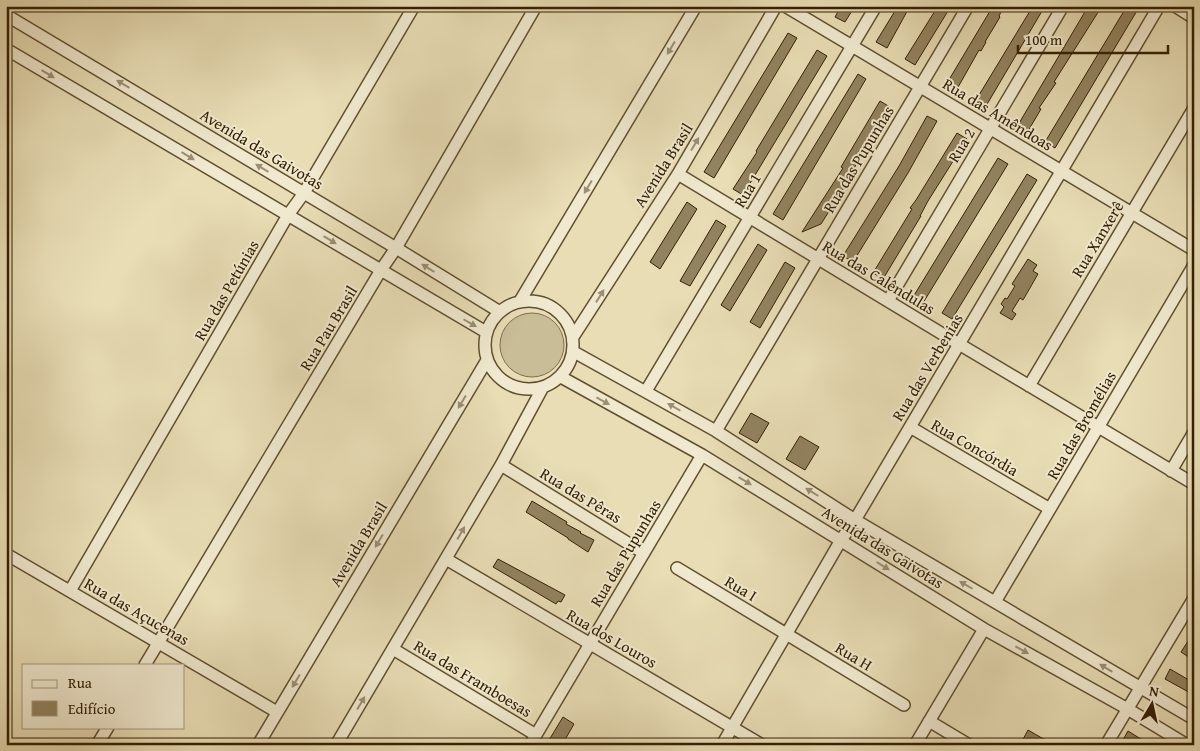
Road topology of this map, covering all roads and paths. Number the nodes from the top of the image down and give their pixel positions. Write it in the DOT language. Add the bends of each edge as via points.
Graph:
graph roads {
  1 [pos="414,6"];
  2 [pos="536,6"];
  3 [pos="696,6"];
  4 [pos="776,6"];
  5 [pos="785,6"];
  6 [pos="876,6"];
  7 [pos="968,6"];
  8 [pos="1062,6"];
  9 [pos="1159,6"];
  10 [pos="1175,6"];
  11 [pos="6,14"];
  12 [pos="1194,18"];
  13 [pos="852,46"];
  14 [pos="6,49"];
  15 [pos="920,86"];
  16 [pos="1194,108"];
  17 [pos="990,128"];
  18 [pos="1062,170"];
  19 [pos="678,174"];
  20 [pos="304,193"];
  21 [pos="1132,213"];
  22 [pos="288,215"];
  23 [pos="750,217"];
  24 [pos="396,248"];
  25 [pos="1194,250"];
  26 [pos="818,259"];
  27 [pos="1194,265"];
  28 [pos="381,270"];
  29 [pos="520,301"];
  30 [pos="888,301"];
  31 [pos="500,312"];
  32 [pos="486,332"];
  33 [pos="574,337"];
  34 [pos="959,344"];
  35 [pos="574,352"];
  36 [pos="487,360"];
  37 [pos="561,377"];
  38 [pos="1029,386"];
  39 [pos="543,387"];
  40 [pos="646,391"];
  41 [pos="910,427"];
  42 [pos="1098,427"];
  43 [pos="716,431"];
  44 [pos="1194,432"];
  45 [pos="702,455"];
  46 [pos="501,466"];
  47 [pos="1171,471"];
  48 [pos="1194,484"];
  49 [pos="1050,509"];
  50 [pos="855,520"];
  51 [pos="841,540"];
  52 [pos="644,553"];
  53 [pos="6,554"];
  54 [pos="446,559"];
  55 [pos="677,568"];
  56 [pos="70,591"];
  57 [pos="1194,598"];
  58 [pos="996,602"];
  59 [pos="984,629"];
  60 [pos="787,635"];
  61 [pos="158,643"];
  62 [pos="590,644"];
  63 [pos="393,649"];
  64 [pos="146,664"];
  65 [pos="1139,688"];
  66 [pos="904,705"];
  67 [pos="1126,708"];
  68 [pos="277,712"];
  69 [pos="1194,719"];
  70 [pos="929,721"];
  71 [pos="107,728"];
  72 [pos="732,728"];
  73 [pos="533,740"];
  74 [pos="97,745"];
  75 [pos="258,745"];
  76 [pos="336,745"];
  77 [pos="722,745"];
  78 [pos="762,745"];
  79 [pos="915,745"];
  80 [pos="969,745"];
  81 [pos="1106,745"];
  82 [pos="1187,745"];
  1 -- 20 [label="street, Rua das Petúnias"];
  2 -- 24 [label="street, Rua Pau Brasil"];
  3 -- 29 [label="street, one-way"];
  19 -- 4 [label="street, Avenida Brasil, one-way"];
  5 -- 13 [label="street, Rua das Amêndoas"];
  6 -- 13 [label="street, Rua 1"];
  7 -- 15 [label="street, Rua das Pupunhas"];
  8 -- 17 [label="street, Rua 2"];
  9 -- 18 [label="street, Rua das Verbenias"];
  10 -- 12 [label="street"];
  20 -- 11 [label="street, Avenida das Gaivotas, one-way"];
  13 -- 15 [label="street, Rua das Amêndoas"];
  13 -- 23 [label="street, Rua 1"];
  14 -- 22 [label="street, one-way"];
  15 -- 17 [label="street, Rua das Amêndoas"];
  15 -- 26 [label="street, Rua das Pupunhas"];
  16 -- 21 [label="street, Rua Xanxerê"];
  17 -- 18 [label="street, Rua das Amêndoas"];
  17 -- 30 [label="street, Rua 2"];
  18 -- 21 [label="street, Rua das Amêndoas"];
  18 -- 34 [label="street, Rua das Verbenias"];
  19 -- 23 [label="street, Rua das Calêndulas"];
  33 -- 19 [label="street, Avenida Brasil, one-way"];
  20 -- 22 [label="street, Rua das Petúnias"];
  20 -- 24 [label="street, Avenida das Gaivotas"];
  21 -- 25 [label="street, Rua das Amêndoas"];
  21 -- 38 [label="street, Rua Xanxerê"];
  22 -- 28 [label="street, one-way"];
  22 -- 56 [label="street, Rua das Petúnias"];
  23 -- 26 [label="street, Rua das Calêndulas"];
  23 -- 40 [label="street, Rua 1"];
  24 -- 28 [label="street, Rua Pau Brasil"];
  31 -- 24 [label="street, Avenida das Gaivotas, one-way"];
  26 -- 30 [label="street, Rua das Calêndulas"];
  26 -- 43 [label="street, Rua das Pupunhas"];
  27 -- 42 [label="street, Rua das Bromélias"];
  28 -- 32 [label="street, one-way"];
  28 -- 61 [label="street, Rua Pau Brasil"];
  29 -- 31 [label="street"];
  29 -- 33 [label="street" via="534,300 560,312"];
  30 -- 34 [label="street, Rua das Calêndulas"];
  31 -- 32 [label="street"];
  32 -- 36 [label="street"];
  33 -- 35 [label="street"];
  34 -- 38 [label="street, Rua das Calêndulas"];
  34 -- 41 [label="street, Rua das Verbenias"];
  35 -- 37 [label="street"];
  35 -- 40 [label="street, Avenida das Gaivotas"];
  36 -- 39 [label="street" via="494,373 506,383 520,389"];
  36 -- 68 [label="street, Avenida Brasil, one-way"];
  37 -- 39 [label="street"];
  37 -- 45 [label="street, Avenida das Gaivotas, one-way"];
  38 -- 42 [label="street, Rua das Calêndulas"];
  39 -- 46 [label="street"];
  43 -- 40 [label="street, Avenida das Gaivotas, one-way"];
  41 -- 49 [label="street, Rua Concórdia"];
  41 -- 50 [label="street, Rua das Verbenias"];
  42 -- 47 [label="street, Rua das Calêndulas"];
  42 -- 49 [label="street, Rua das Bromélias"];
  50 -- 43 [label="street, Avenida das Gaivotas, one-way"];
  44 -- 47 [label="street"];
  45 -- 51 [label="street, Avenida das Gaivotas, one-way"];
  45 -- 52 [label="street, Rua das Pupunhas"];
  46 -- 52 [label="street, Rua das Pêras"];
  54 -- 46 [label="street, one-way"];
  47 -- 48 [label="street, Rua das Calêndulas"];
  49 -- 58 [label="street, Rua das Bromélias"];
  50 -- 51 [label="street, Rua das Verbenias"];
  58 -- 50 [label="street, Avenida das Gaivotas, one-way"];
  51 -- 59 [label="street, Avenida das Gaivotas, one-way"];
  51 -- 60 [label="street, Rua das Verbenias"];
  52 -- 62 [label="street, Rua das Pupunhas"];
  53 -- 56 [label="street, Rua das Açucenas"];
  54 -- 62 [label="street, Rua dos Louros"];
  54 -- 63 [label="street"];
  55 -- 60 [label="street, Rua I"];
  56 -- 61 [label="street, Rua das Açucenas"];
  57 -- 65 [label="street"];
  65 -- 58 [label="street, Avenida das Gaivotas, one-way"];
  59 -- 67 [label="street, Avenida das Gaivotas, one-way"];
  59 -- 70 [label="street"];
  60 -- 66 [label="street, Rua H"];
  60 -- 72 [label="street, Rua das Verbenias"];
  61 -- 64 [label="street, Rua Pau Brasil"];
  61 -- 68 [label="street, Rua das Açucenas"];
  62 -- 72 [label="street, Rua dos Louros"];
  62 -- 73 [label="street, Rua das Pupunhas"];
  63 -- 73 [label="street, Rua das Framboesas"];
  76 -- 63 [label="street, one-way"];
  65 -- 67 [label="street"];
  65 -- 69 [label="street, Avenida das Gaivotas"];
  67 -- 81 [label="street"];
  67 -- 82 [label="street, Avenida das Gaivotas"];
  68 -- 75 [label="street, Avenida Brasil"];
  70 -- 79 [label="street"];
  70 -- 80 [label="street"];
  71 -- 74 [label="street"];
  72 -- 77 [label="street, Rua das Verbenias"];
  72 -- 78 [label="street, Rua dos Louros"];
}
